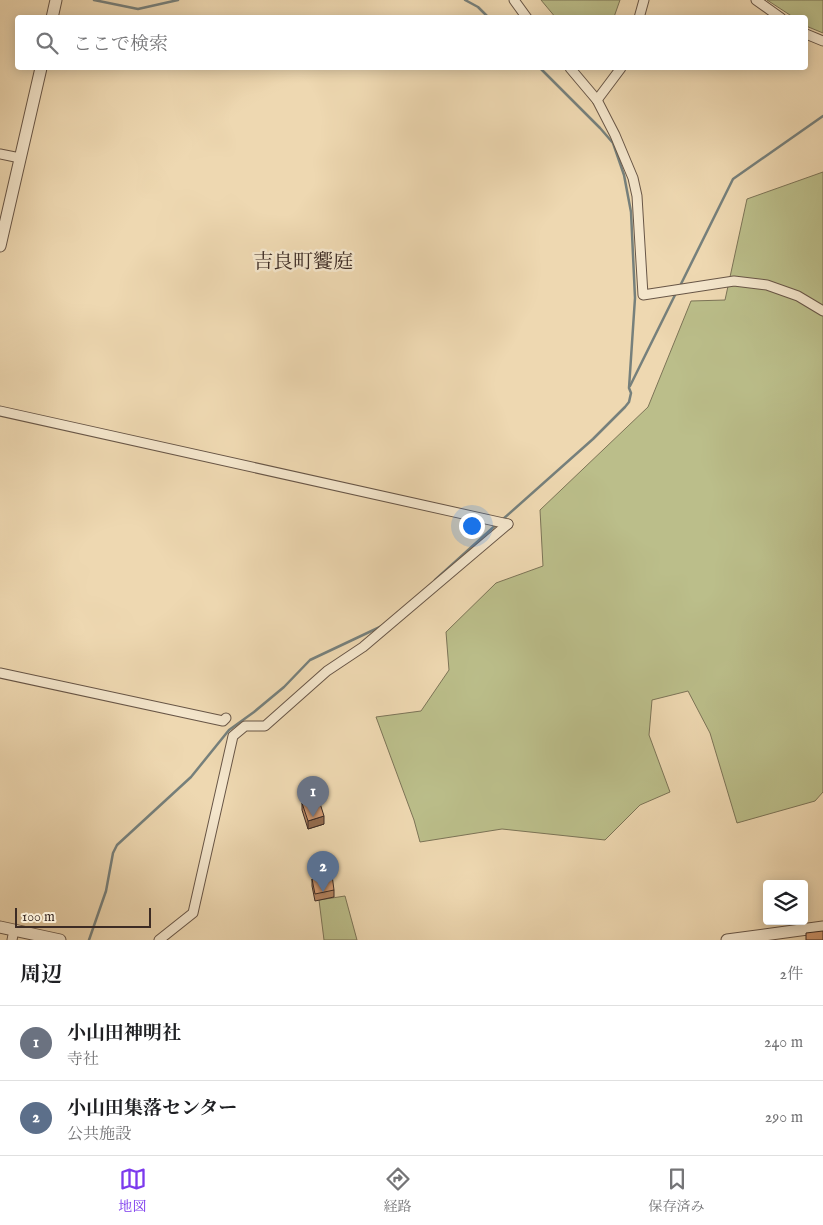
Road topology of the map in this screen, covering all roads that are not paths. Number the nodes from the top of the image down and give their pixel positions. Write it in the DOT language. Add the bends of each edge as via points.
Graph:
graph roads {
  1 [pos="56,0"];
  2 [pos="514,0"];
  3 [pos="644,0"];
  4 [pos="756,0"];
  5 [pos="53,15"];
  6 [pos="525,15"];
  7 [pos="640,15"];
  8 [pos="777,15"];
  9 [pos="808,35"];
  10 [pos="823,41"];
  11 [pos="41,70"];
  12 [pos="572,70"];
  13 [pos="620,70"];
  14 [pos="597,100"];
  15 [pos="0,154"];
  16 [pos="20,158"];
  17 [pos="0,246"];
  18 [pos="823,311"];
  19 [pos="0,412"];
  20 [pos="0,673"];
  21 [pos="226,718"];
  22 [pos="0,927"];
  23 [pos="823,927"];
  24 [pos="13,935"];
  25 [pos="60,940"];
  26 [pos="159,940"];
  27 [pos="727,940"];
  1 -- 5 [label="street"];
  2 -- 6 [label="street"];
  3 -- 7 [label="street"];
  4 -- 8 [label="street"];
  9 -- 10 [label="street"];
  11 -- 16 [label="street"];
  12 -- 14 [label="street"];
  13 -- 14 [label="street"];
  14 -- 18 [label="street" via="633,178 643,295 734,281 767,285 798,296"];
  15 -- 16 [label="street"];
  16 -- 17 [label="street"];
  19 -- 26 [label="street" via="508,524 363,647 327,671 265,726 245,726 233,736 193,913"];
  20 -- 21 [label="street" via="223,721"];
  22 -- 24 [label="street"];
  23 -- 27 [label="street"];
  24 -- 25 [label="street"];
}
